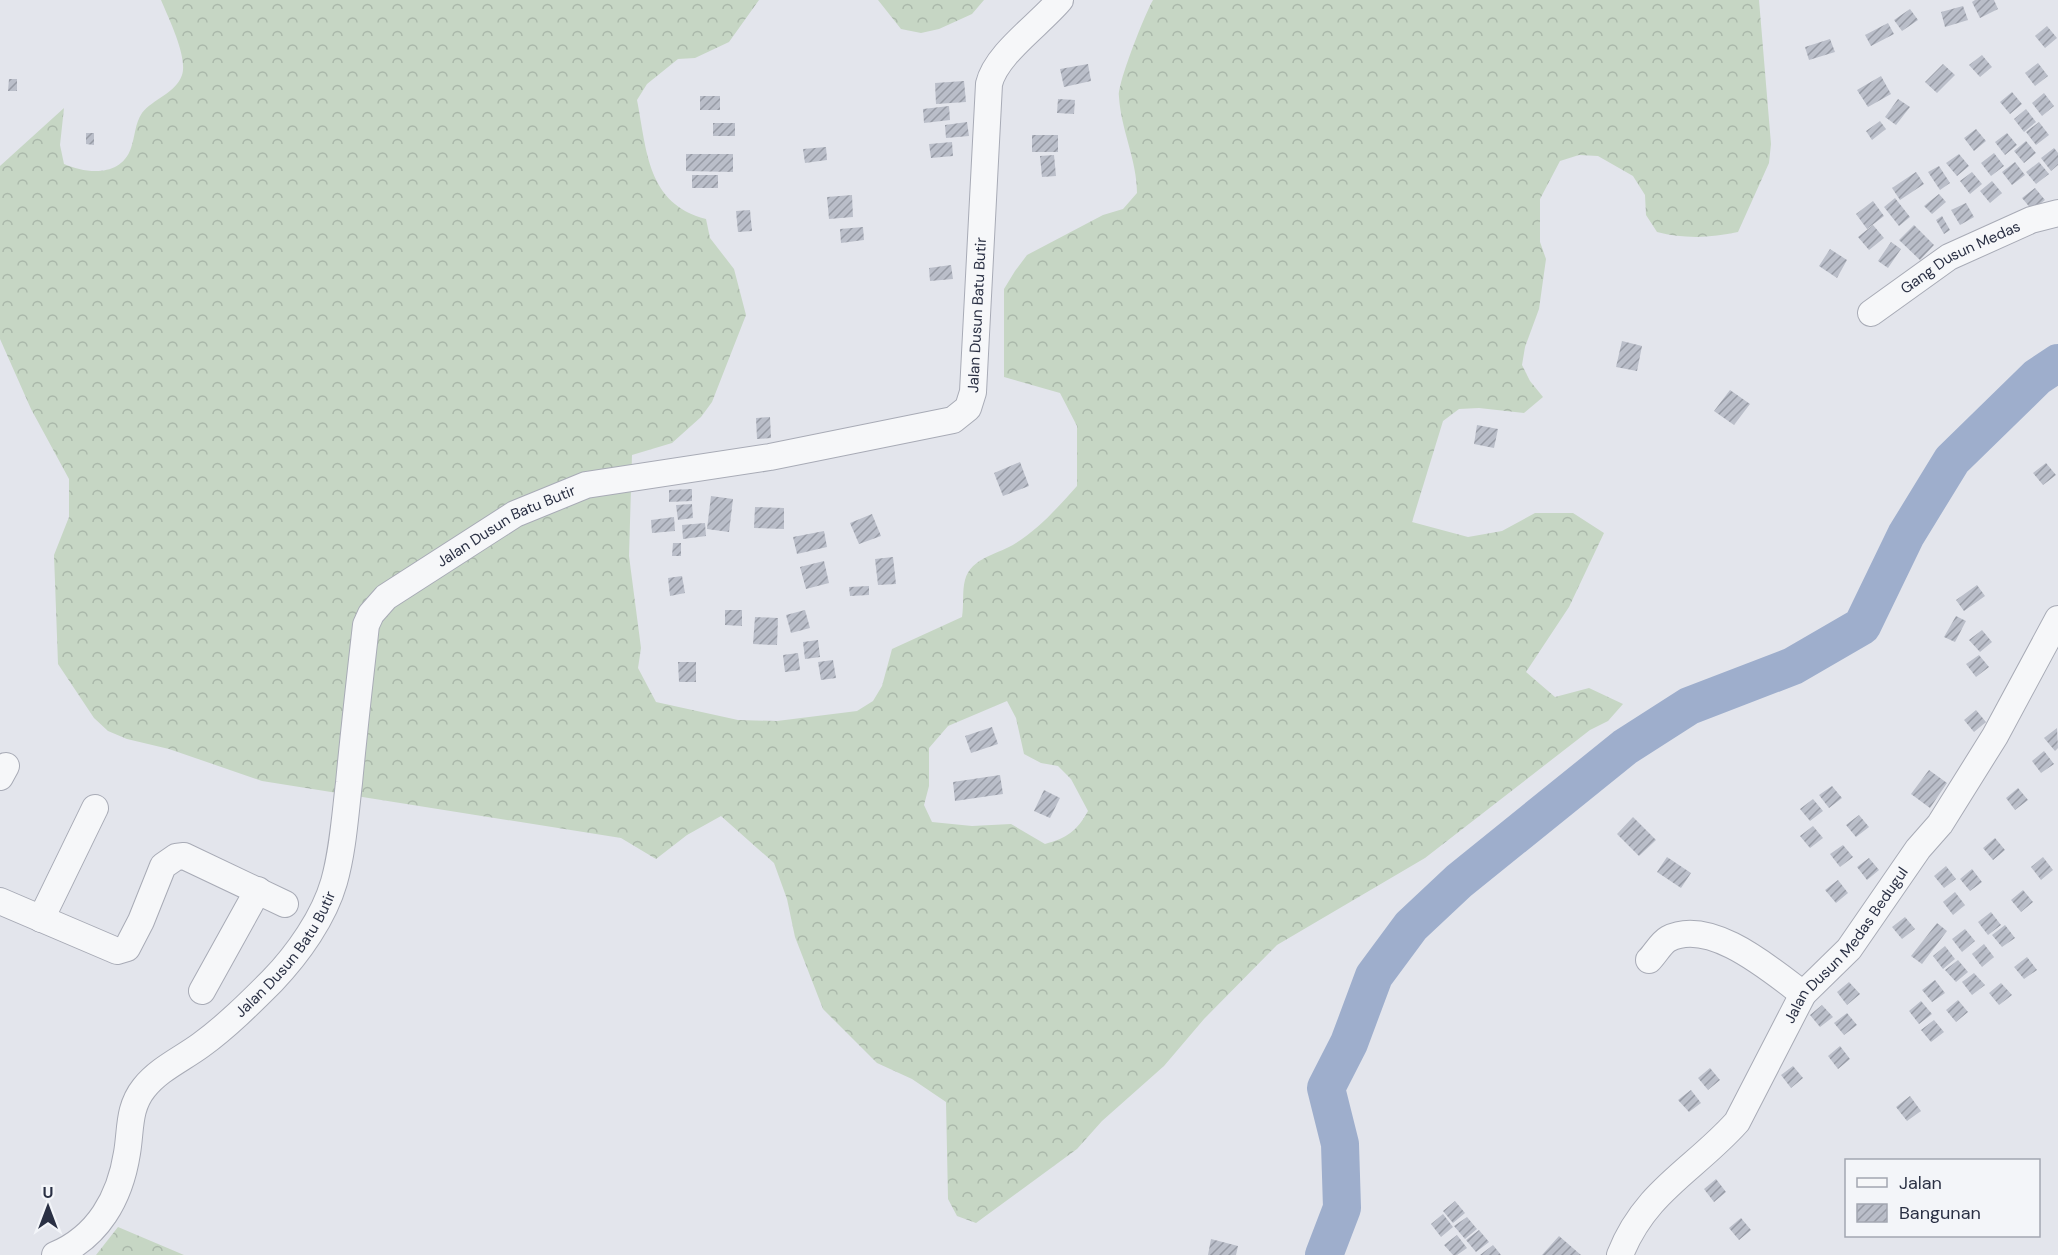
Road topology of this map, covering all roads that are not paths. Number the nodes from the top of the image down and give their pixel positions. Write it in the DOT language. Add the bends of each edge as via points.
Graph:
graph roads {
  1 [pos="1060,0"];
  2 [pos="2058,213"];
  3 [pos="1871,314"];
  4 [pos="2058,619"];
  5 [pos="95,808"];
  6 [pos="258,890"];
  7 [pos="0,901"];
  8 [pos="285,904"];
  9 [pos="40,919"];
  10 [pos="1649,960"];
  11 [pos="202,991"];
  12 [pos="1803,994"];
  13 [pos="55,1255"];
  14 [pos="1620,1255"];
  1 -- 13 [label="street, Jalan Dusun Batu Butir" via="995,67 989,84 973,392 968,408 953,420 881,436 585,485 515,514 386,597 366,625 342,844 326,905 279,974 202,1045 166,1067 144,1088 128,1127 127,1152 116,1195 83,1241"];
  2 -- 3 [label="street, Gang Dusun Medas" via="2031,220 1949,257"];
  4 -- 12 [label="street, Jalan Dusun Medas Bedugul" via="1995,736 1940,824 1849,948"];
  5 -- 9 [label="street"];
  6 -- 8 [label="street"];
  6 -- 9 [label="street" via="184,855 176,856 162,866 127,948 112,951"];
  6 -- 11 [label="street"];
  7 -- 9 [label="street"];
  10 -- 12 [label="street" via="1666,940 1687,933 1706,936 1731,945"];
  12 -- 14 [label="street, Jalan Dusun Medas Bedugul" via="1737,1122 1647,1205"];
}
